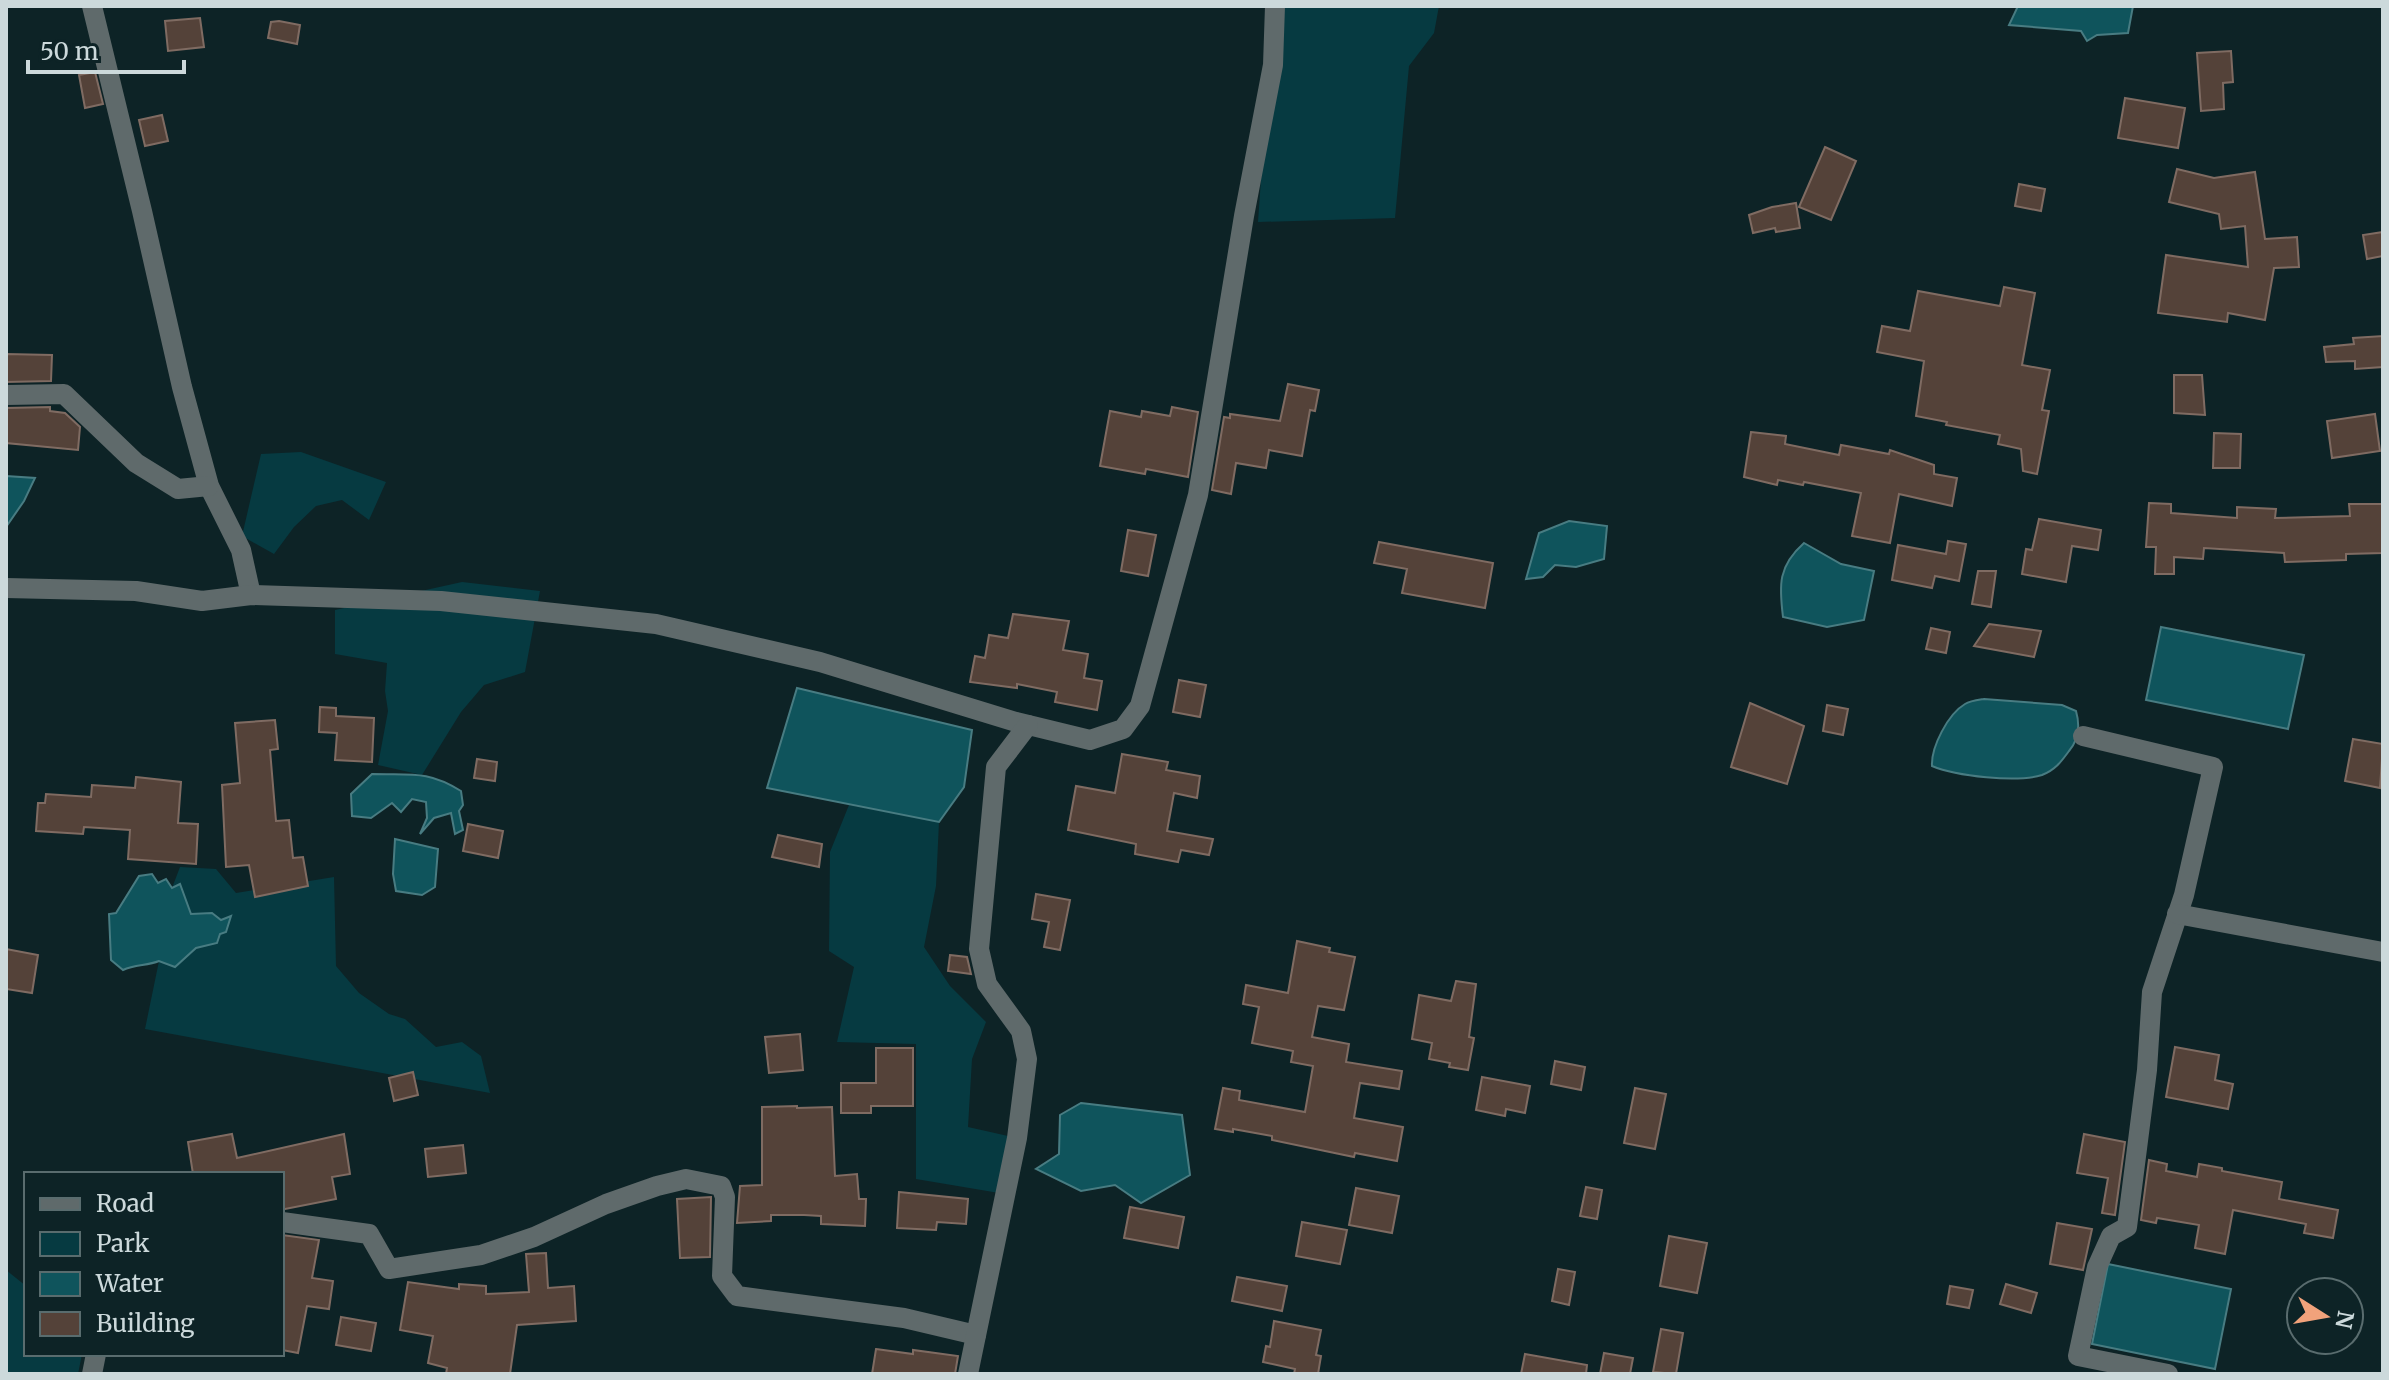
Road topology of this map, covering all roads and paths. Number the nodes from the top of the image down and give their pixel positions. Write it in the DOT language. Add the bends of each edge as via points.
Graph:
graph roads {
  1 [pos="92,6"];
  2 [pos="1275,6"];
  3 [pos="6,395"];
  4 [pos="209,486"];
  5 [pos="6,588"];
  6 [pos="251,595"];
  7 [pos="1028,725"];
  8 [pos="2083,736"];
  9 [pos="2177,914"];
  10 [pos="2383,952"];
  11 [pos="284,1222"];
  12 [pos="976,1335"];
  13 [pos="968,1374"];
  14 [pos="2168,1374"];
  1 -- 4 [label="street"];
  2 -- 7 [label="street" via="1273,65 1198,495 1140,706 1123,729 1090,740"];
  3 -- 4 [label="street" via="64,394 136,463 178,489"];
  4 -- 6 [label="street" via="241,550"];
  5 -- 6 [label="street" via="136,591 202,601"];
  6 -- 7 [label="street" via="441,601 656,624 820,662"];
  7 -- 12 [label="street" via="996,767 979,949 987,984 1021,1031 1027,1059 1017,1138"];
  8 -- 9 [label="street" via="2213,767"];
  9 -- 10 [label="street"];
  9 -- 14 [label="street" via="2152,992 2127,1227 2111,1236 2097,1267 2078,1356"];
  11 -- 12 [label="street" via="369,1234 389,1269 481,1255 606,1204 686,1179 721,1186 722,1276 737,1296 904,1318"];
  12 -- 13 [label="street"];
}
